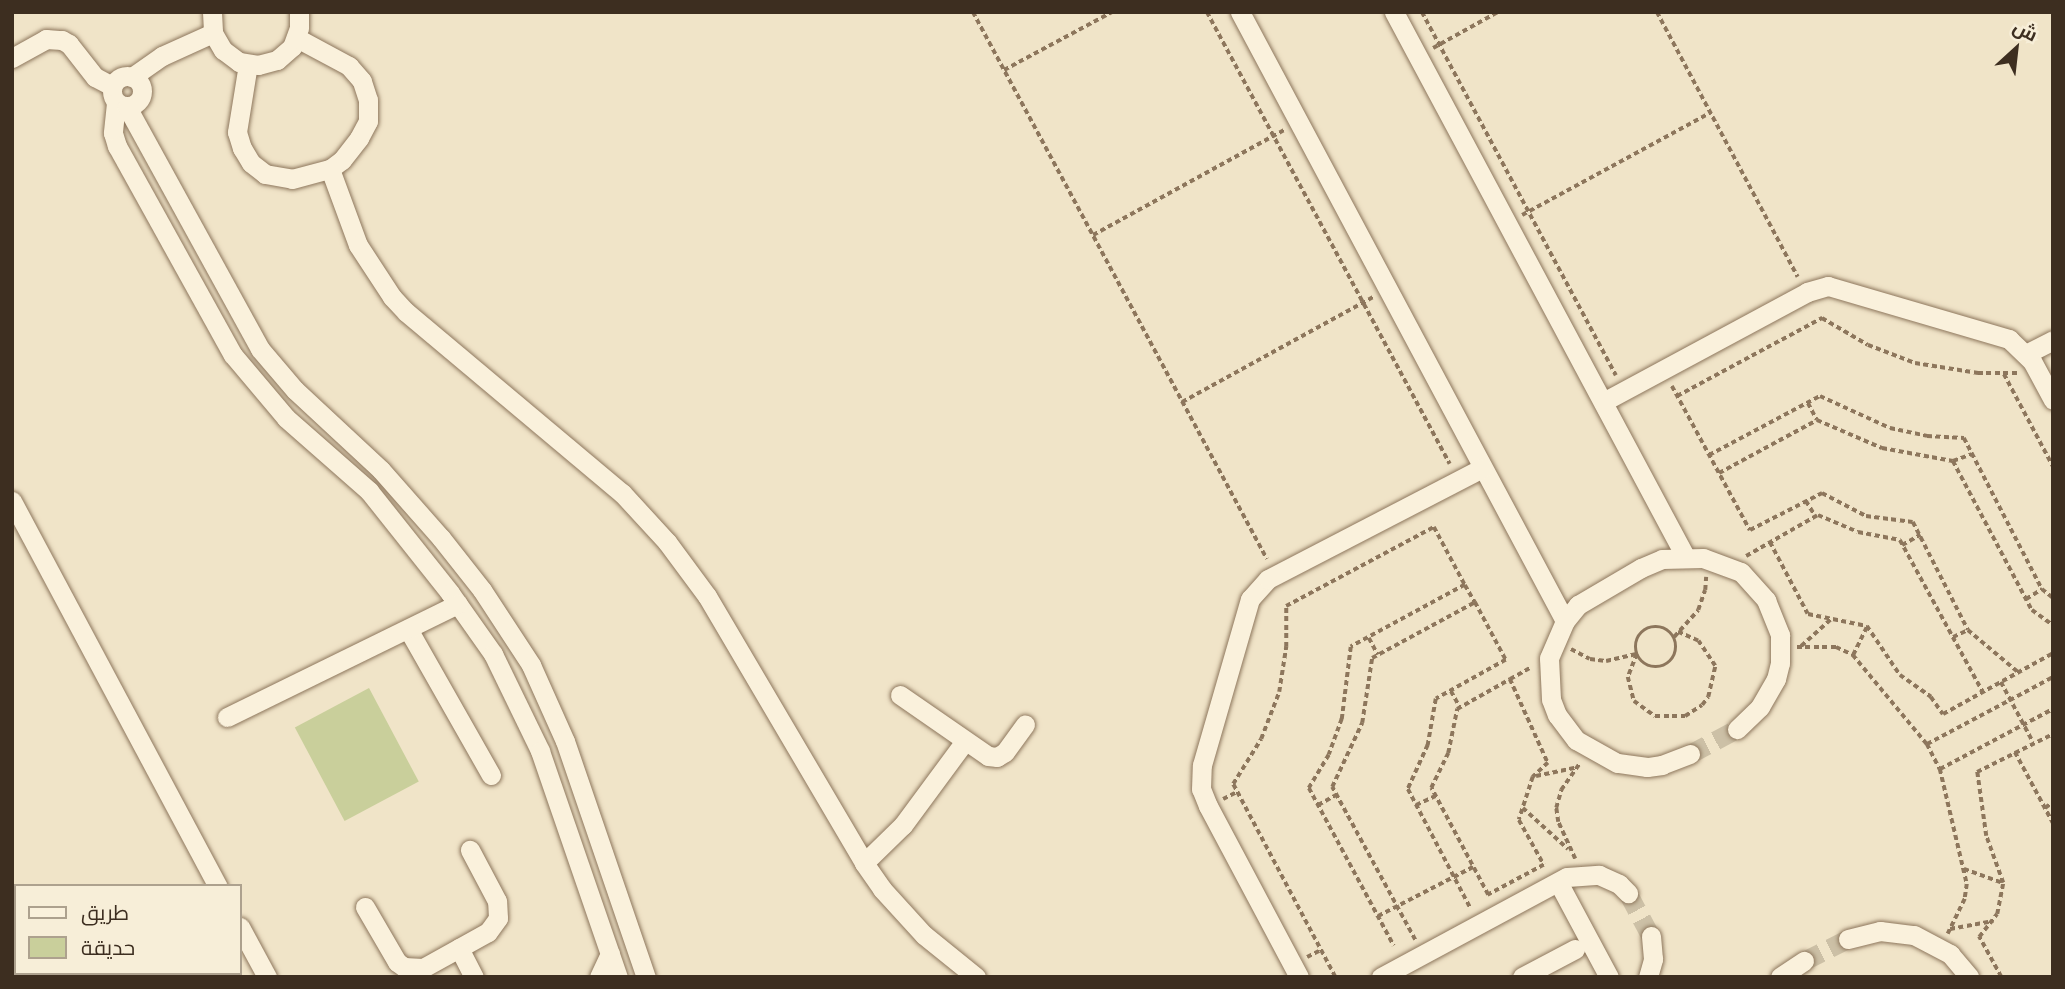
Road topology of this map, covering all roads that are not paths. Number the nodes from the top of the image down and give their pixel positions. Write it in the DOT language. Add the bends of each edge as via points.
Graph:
graph roads {
  1 [pos="212,12"];
  2 [pos="299,12"];
  3 [pos="1240,12"];
  4 [pos="1394,12"];
  5 [pos="213,33"];
  6 [pos="297,38"];
  7 [pos="12,58"];
  8 [pos="248,64"];
  9 [pos="132,76"];
  10 [pos="118,99"];
  11 [pos="330,169"];
  12 [pos="2053,340"];
  13 [pos="2026,354"];
  14 [pos="2053,400"];
  15 [pos="1603,402"];
  16 [pos="1482,468"];
  17 [pos="12,501"];
  18 [pos="441,538"];
  19 [pos="419,554"];
  20 [pos="1694,557"];
  21 [pos="458,604"];
  22 [pos="408,629"];
  23 [pos="510,629"];
  24 [pos="1560,629"];
  25 [pos="486,643"];
  26 [pos="900,695"];
  27 [pos="227,717"];
  28 [pos="1025,724"];
  29 [pos="1737,729"];
  30 [pos="965,741"];
  31 [pos="1690,754"];
  32 [pos="491,775"];
  33 [pos="470,850"];
  34 [pos="864,863"];
  35 [pos="1558,882"];
  36 [pos="217,884"];
  37 [pos="1628,893"];
  38 [pos="365,908"];
  39 [pos="242,930"];
  40 [pos="1651,936"];
  41 [pos="1848,939"];
  42 [pos="459,948"];
  43 [pos="1575,948"];
  44 [pos="610,953"];
  45 [pos="1804,961"];
  46 [pos="267,977"];
  47 [pos="474,977"];
  48 [pos="599,977"];
  49 [pos="618,977"];
  50 [pos="646,977"];
  51 [pos="976,977"];
  52 [pos="1298,977"];
  53 [pos="1381,977"];
  54 [pos="1522,977"];
  55 [pos="1609,977"];
  56 [pos="1647,977"];
  57 [pos="1780,977"];
  58 [pos="1969,977"];
  1 -- 5 [label="lane"];
  2 -- 6 [label="lane"];
  3 -- 16 [label="lane"];
  4 -- 15 [label="lane"];
  5 -- 8 [label="lane" via="230,57"];
  5 -- 9 [label="lane" via="162,56"];
  6 -- 8 [label="lane" via="277,60"];
  6 -- 11 [label="lane" via="349,66 362,81 368,100 368,121 359,138"];
  7 -- 10 [label="lane" via="46,39 62,40"];
  8 -- 11 [label="lane" via="237,132 251,163 265,174 292,179"];
  9 -- 10 [label="lane" via="120,77"];
  9 -- 10 [label="lane" via="142,91 138,102"];
  10 -- 18 [label="lane" via="260,349 295,390 381,470"];
  10 -- 19 [label="lane" via="113,133 117,146 233,355 286,418 369,491"];
  11 -- 34 [label="lane" via="358,245 392,297 622,493 667,542 707,596"];
  12 -- 13 [label="lane"];
  13 -- 14 [label="lane"];
  13 -- 15 [label="lane" via="1999,335 1828,286 1807,292"];
  15 -- 20 [label="lane"];
  16 -- 24 [label="lane"];
  16 -- 52 [label="lane" via="1268,579 1250,599 1202,765 1202,789"];
  17 -- 36 [label="lane"];
  18 -- 19 [label="lane" via="428,543"];
  18 -- 23 [label="lane"];
  19 -- 21 [label="lane"];
  20 -- 24 [label="lane" via="1662,559 1641,568 1578,605"];
  20 -- 29 [label="lane" via="1728,565 1750,580 1791,647 1760,708"];
  21 -- 22 [label="lane"];
  21 -- 25 [label="lane"];
  22 -- 27 [label="lane"];
  22 -- 32 [label="lane"];
  23 -- 25 [label="lane" via="500,639"];
  23 -- 50 [label="lane" via="550,702"];
  24 -- 31 [label="lane" via="1549,658 1548,683 1565,728 1590,750 1617,763 1647,767"];
  25 -- 44 [label="lane" via="540,751"];
  26 -- 30 [label="lane"];
  28 -- 30 [label="lane" via="997,757"];
  30 -- 34 [label="lane" via="902,825"];
  33 -- 42 [label="lane" via="499,912 488,932"];
  34 -- 51 [label="lane" via="924,935"];
  35 -- 37 [label="lane" via="1577,874 1599,875"];
  35 -- 53 [label="lane"];
  35 -- 55 [label="lane"];
  38 -- 42 [label="lane" via="391,955 404,967 423,968"];
  39 -- 46 [label="lane"];
  40 -- 56 [label="lane" via="1653,959"];
  41 -- 58 [label="lane" via="1897,931 1940,947"];
  42 -- 47 [label="lane"];
  43 -- 54 [label="lane"];
  44 -- 48 [label="lane"];
  44 -- 49 [label="lane"];
  45 -- 57 [label="lane"];
}
